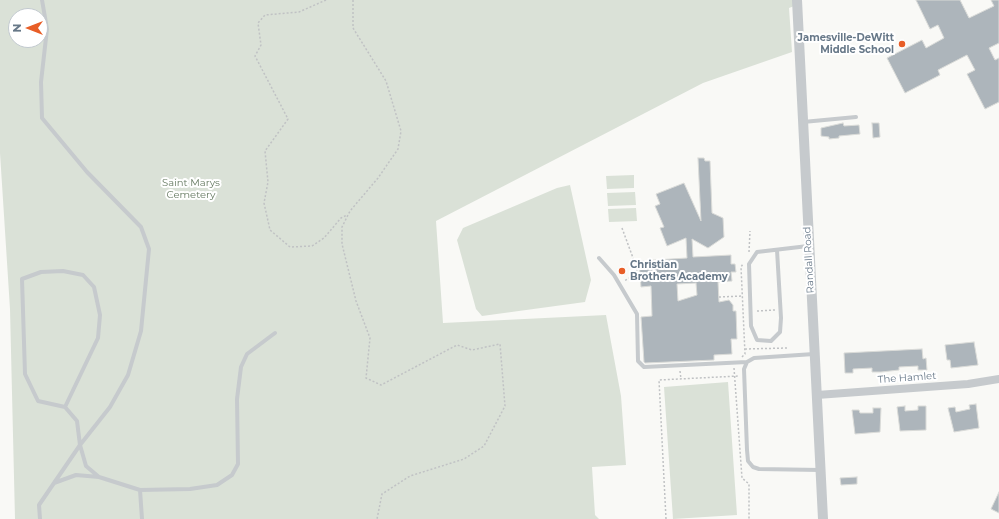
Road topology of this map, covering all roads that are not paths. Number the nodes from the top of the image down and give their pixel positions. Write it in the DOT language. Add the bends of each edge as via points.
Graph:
graph roads {
  1 [pos="42,0"];
  2 [pos="797,0"];
  3 [pos="856,117"];
  4 [pos="802,122"];
  5 [pos="808,246"];
  6 [pos="777,250"];
  7 [pos="599,258"];
  8 [pos="275,333"];
  9 [pos="815,354"];
  10 [pos="747,362"];
  11 [pos="999,379"];
  12 [pos="817,394"];
  13 [pos="64,407"];
  14 [pos="80,445"];
  15 [pos="820,470"];
  16 [pos="99,477"];
  17 [pos="54,483"];
  18 [pos="140,490"];
  19 [pos="40,519"];
  20 [pos="142,519"];
  21 [pos="823,519"];
  1 -- 14 [label="lane" via="47,28 41,82 42,118 87,172 141,227 149,249 141,331 128,375 110,407"];
  2 -- 4 [label="street, Randall Road"];
  3 -- 4 [label="lane"];
  4 -- 5 [label="street, Randall Road"];
  5 -- 6 [label="lane"];
  5 -- 9 [label="street, Randall Road"];
  6 -- 6 [label="lane" via="757,252 749,264 751,326 757,340 771,341 780,332"];
  7 -- 10 [label="lane" via="619,283 637,314 638,361 644,368"];
  8 -- 18 [label="lane" via="247,354 240,367 237,399 238,464 232,475 217,485 190,489"];
  9 -- 10 [label="lane" via="754,358"];
  9 -- 12 [label="street, Randall Road"];
  10 -- 15 [label="lane" via="744,369 748,461 753,467 772,470"];
  11 -- 12 [label="street, The Hamlet" via="968,384"];
  12 -- 15 [label="street, Randall Road"];
  13 -- 13 [label="lane" via="38,401 25,374 22,279 41,272 63,271 83,275 94,287 100,315 98,338"];
  13 -- 14 [label="lane" via="77,421"];
  14 -- 16 [label="lane" via="86,466"];
  14 -- 17 [label="lane"];
  15 -- 21 [label="street, Randall Road"];
  16 -- 17 [label="lane" via="76,475"];
  16 -- 18 [label="lane"];
  17 -- 19 [label="lane" via="39,506"];
  18 -- 20 [label="lane"];
}
